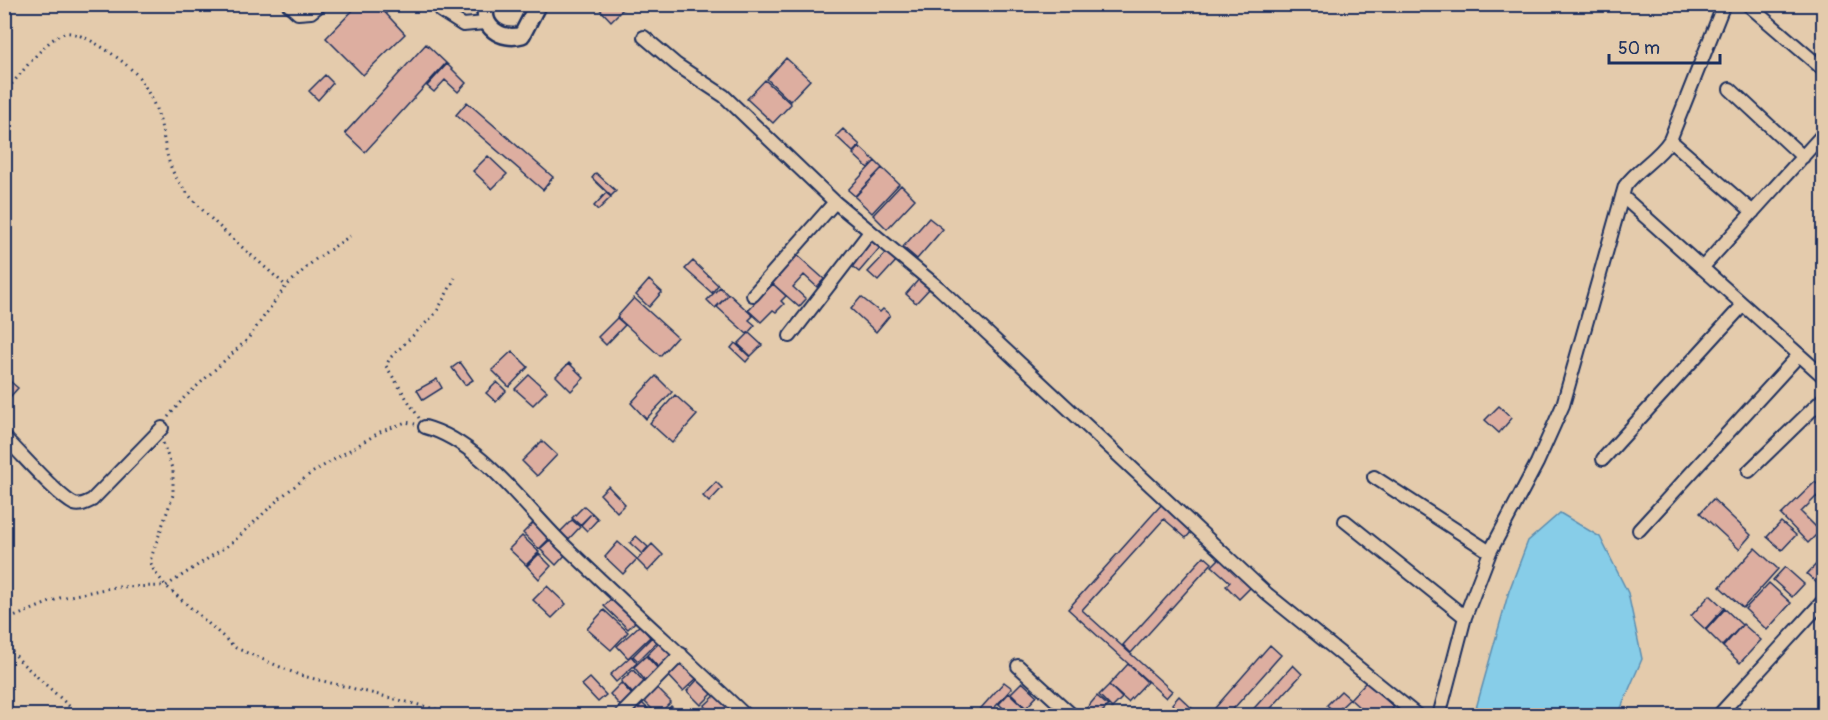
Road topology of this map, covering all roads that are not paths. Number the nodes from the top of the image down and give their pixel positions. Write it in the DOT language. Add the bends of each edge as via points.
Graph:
graph roads {
  1 [pos="288,4"];
  2 [pos="321,4"];
  3 [pos="441,4"];
  4 [pos="487,4"];
  5 [pos="538,4"];
  6 [pos="1724,4"];
  7 [pos="1747,4"];
  8 [pos="485,23"];
  9 [pos="644,37"];
  10 [pos="1824,70"];
  11 [pos="1730,89"];
  12 [pos="1824,134"];
  13 [pos="1670,140"];
  14 [pos="1803,157"];
  15 [pos="1623,196"];
  16 [pos="835,202"];
  17 [pos="1753,212"];
  18 [pos="870,232"];
  19 [pos="1702,268"];
  20 [pos="753,295"];
  21 [pos="1743,305"];
  22 [pos="790,336"];
  23 [pos="1799,355"];
  24 [pos="1824,377"];
  25 [pos="1824,398"];
  26 [pos="425,427"];
  27 [pos="162,428"];
  28 [pos="4,437"];
  29 [pos="1603,459"];
  30 [pos="1749,471"];
  31 [pos="1374,477"];
  32 [pos="1345,521"];
  33 [pos="1639,530"];
  34 [pos="1490,552"];
  35 [pos="1824,600"];
  36 [pos="1465,618"];
  37 [pos="681,654"];
  38 [pos="1018,666"];
  39 [pos="620,716"];
  40 [pos="746,716"];
  41 [pos="1073,716"];
  42 [pos="1418,716"];
  43 [pos="1439,716"];
  44 [pos="1718,716"];
  1 -- 2 [label="street" via="298,13 311,12"];
  3 -- 8 [label="street" via="441,11 463,25"];
  4 -- 8 [label="street"];
  5 -- 8 [label="street" via="522,36 497,34"];
  6 -- 13 [label="street"];
  7 -- 10 [label="street"];
  9 -- 16 [label="street" via="724,96"];
  11 -- 14 [label="street"];
  12 -- 14 [label="street"];
  13 -- 15 [label="street" via="1654,159 1636,171"];
  13 -- 17 [label="street"];
  14 -- 17 [label="street"];
  15 -- 19 [label="street"];
  15 -- 34 [label="street" via="1563,405"];
  16 -- 18 [label="street"];
  16 -- 20 [label="street"];
  17 -- 19 [label="street"];
  18 -- 22 [label="street"];
  18 -- 42 [label="street" via="939,288 1267,594"];
  19 -- 21 [label="street"];
  21 -- 23 [label="street"];
  21 -- 29 [label="street"];
  23 -- 24 [label="street"];
  23 -- 33 [label="street"];
  25 -- 30 [label="street"];
  26 -- 37 [label="street" via="438,430 482,460 565,547"];
  27 -- 28 [label="street" via="92,500 82,505 61,494"];
  31 -- 34 [label="street"];
  32 -- 36 [label="street"];
  34 -- 36 [label="street"];
  35 -- 44 [label="street"];
  36 -- 43 [label="street"];
  37 -- 39 [label="street"];
  37 -- 40 [label="street"];
  38 -- 41 [label="street"];
}
